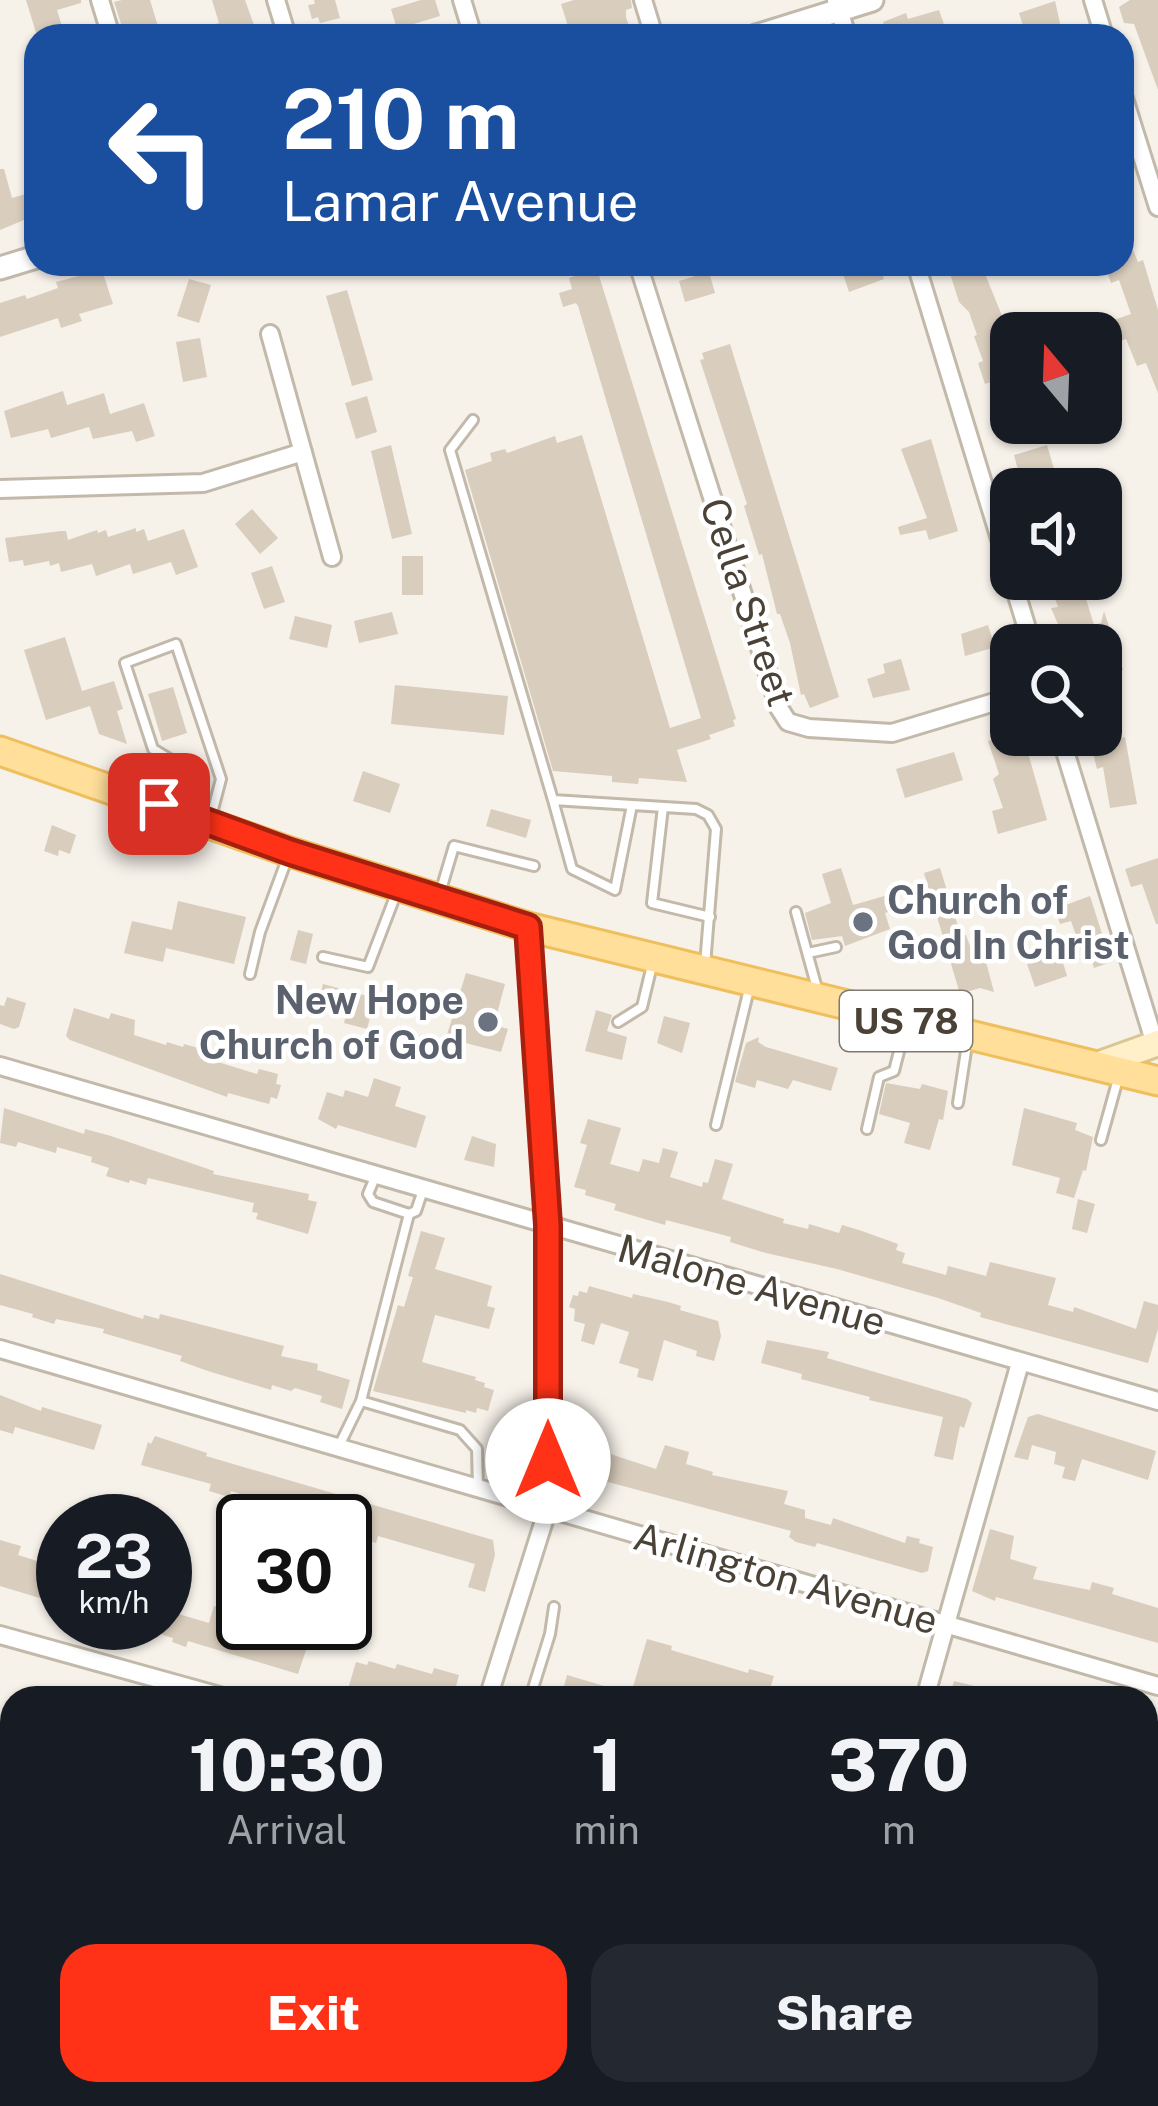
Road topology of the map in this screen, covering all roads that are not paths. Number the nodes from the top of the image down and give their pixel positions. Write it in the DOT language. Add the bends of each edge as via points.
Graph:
graph roads {
  1 [pos="872,0"];
  2 [pos="837,5"];
  3 [pos="787,24"];
  4 [pos="1134,130"];
  5 [pos="1158,207"];
  6 [pos="642,276"];
  7 [pos="920,276"];
  8 [pos="270,334"];
  9 [pos="473,421"];
  10 [pos="303,452"];
  11 [pos="0,489"];
  12 [pos="990,505"];
  13 [pos="332,556"];
  14 [pos="990,704"];
  15 [pos="0,751"];
  16 [pos="1067,756"];
  17 [pos="553,800"];
  18 [pos="159,804"];
  19 [pos="632,805"];
  20 [pos="663,807"];
  21 [pos="210,822"];
  22 [pos="290,852"];
  23 [pos="534,866"];
  24 [pos="398,887"];
  25 [pos="438,900"];
  26 [pos="796,912"];
  27 [pos="710,917"];
  28 [pos="528,927"];
  29 [pos="836,946"];
  30 [pos="808,953"];
  31 [pos="323,957"];
  32 [pos="654,960"];
  33 [pos="705,972"];
  34 [pos="250,974"];
  35 [pos="750,983"];
  36 [pos="820,999"];
  37 [pos="906,1021"];
  38 [pos="618,1022"];
  39 [pos="969,1036"];
  40 [pos="1156,1043"];
  41 [pos="0,1066"];
  42 [pos="1107,1069"];
  43 [pos="1158,1081"];
  44 [pos="958,1103"];
  45 [pos="716,1125"];
  46 [pos="867,1129"];
  47 [pos="1101,1140"];
  48 [pos="376,1175"];
  49 [pos="424,1189"];
  50 [pos="410,1214"];
  51 [pos="548,1225"];
  52 [pos="0,1349"];
  53 [pos="1020,1363"];
  54 [pos="361,1401"];
  55 [pos="1158,1401"];
  56 [pos="338,1448"];
  57 [pos="478,1488"];
  58 [pos="548,1508"];
  59 [pos="554,1607"];
  60 [pos="946,1624"];
  61 [pos="0,1635"];
  62 [pos="184,1686"];
  63 [pos="492,1686"];
  64 [pos="534,1686"];
  65 [pos="928,1686"];
  66 [pos="1158,1686"];
  1 -- 2 [label="street"];
  2 -- 3 [label="street"];
  4 -- 5 [label="street"];
  6 -- 14 [label="street, Cella Street" via="788,722 892,733"];
  7 -- 12 [label="street"];
  8 -- 10 [label="street"];
  9 -- 17 [label="lane" via="450,450"];
  10 -- 11 [label="street" via="203,483"];
  10 -- 13 [label="street"];
  15 -- 18 [label="main road, US 78"];
  16 -- 40 [label="street"];
  17 -- 19 [label="lane"];
  17 -- 19 [label="lane" via="572,869 615,890"];
  18 -- 21 [label="main road, US 78"];
  18 -- 21 [label="lane" via="172,761 153,749 125,663 176,644 220,779"];
  19 -- 20 [label="lane"];
  20 -- 27 [label="lane" via="696,809 716,830"];
  20 -- 27 [label="lane" via="652,903"];
  21 -- 22 [label="main road, US 78"];
  22 -- 24 [label="main road, US 78"];
  22 -- 34 [label="lane"];
  23 -- 25 [label="lane" via="454,846"];
  24 -- 25 [label="main road, US 78"];
  24 -- 31 [label="lane" via="368,967"];
  25 -- 28 [label="main road, US 78"];
  26 -- 30 [label="lane"];
  27 -- 33 [label="lane"];
  28 -- 32 [label="main road, US 78"];
  28 -- 51 [label="street"];
  29 -- 30 [label="lane"];
  30 -- 36 [label="lane"];
  32 -- 33 [label="main road, US 78"];
  32 -- 38 [label="lane" via="642,1007"];
  33 -- 35 [label="main road, US 78"];
  35 -- 36 [label="main road, US 78"];
  35 -- 45 [label="lane"];
  36 -- 37 [label="main road, US 78"];
  37 -- 39 [label="main road, US 78"];
  37 -- 46 [label="lane" via="894,1071 879,1077"];
  39 -- 42 [label="main road, US 78"];
  39 -- 44 [label="lane"];
  40 -- 42 [label="main road"];
  41 -- 48 [label="street, Malone Avenue"];
  42 -- 43 [label="main road, US 78"];
  42 -- 47 [label="lane"];
  48 -- 49 [label="street, Malone Avenue"];
  48 -- 50 [label="lane" via="373,1202"];
  49 -- 50 [label="lane"];
  49 -- 51 [label="street, Malone Avenue"];
  50 -- 54 [label="lane"];
  51 -- 53 [label="street, Malone Avenue"];
  51 -- 58 [label="street"];
  52 -- 56 [label="street, Arlington Avenue"];
  53 -- 55 [label="street, Malone Avenue"];
  53 -- 60 [label="street"];
  54 -- 56 [label="lane"];
  54 -- 57 [label="lane" via="460,1430 477,1449"];
  56 -- 57 [label="street, Arlington Avenue"];
  57 -- 58 [label="street, Arlington Avenue"];
  58 -- 60 [label="street, Arlington Avenue"];
  58 -- 63 [label="street"];
  59 -- 64 [label="lane"];
  60 -- 65 [label="street"];
  60 -- 66 [label="street, Arlington Avenue"];
  61 -- 62 [label="street"];
}
